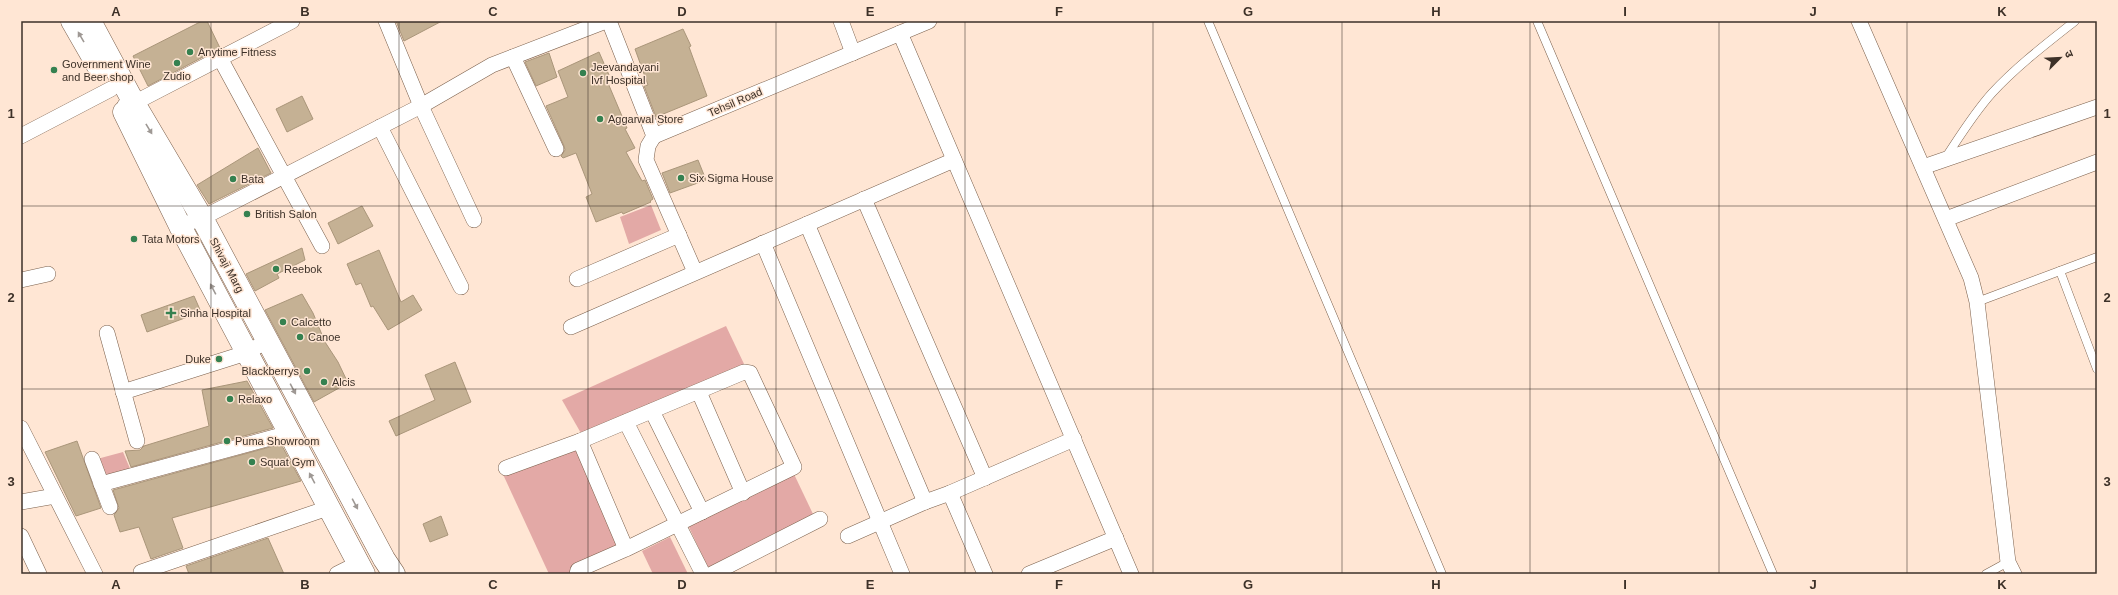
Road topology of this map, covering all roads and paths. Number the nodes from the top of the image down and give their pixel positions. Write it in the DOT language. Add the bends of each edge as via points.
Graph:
graph roads {
  1 [pos="72,21"];
  2 [pos="90,21"];
  3 [pos="292,21"];
  4 [pos="386,21"];
  5 [pos="608,21"];
  6 [pos="841,21"];
  7 [pos="929,21"];
  8 [pos="1208,21"];
  9 [pos="1537,21"];
  10 [pos="1859,21"];
  11 [pos="2075,21"];
  12 [pos="900,33"];
  13 [pos="853,53"];
  14 [pos="514,57"];
  15 [pos="220,58"];
  16 [pos="122,100"];
  17 [pos="421,106"];
  18 [pos="2097,107"];
  19 [pos="380,127"];
  20 [pos="21,136"];
  21 [pos="654,136"];
  22 [pos="556,149"];
  23 [pos="954,160"];
  24 [pos="1944,160"];
  25 [pos="2097,162"];
  26 [pos="1923,167"];
  27 [pos="283,176"];
  28 [pos="864,199"];
  29 [pos="202,218"];
  30 [pos="1946,219"];
  31 [pos="474,220"];
  32 [pos="807,224"];
  33 [pos="180,226"];
  34 [pos="679,235"];
  35 [pos="763,243"];
  36 [pos="322,246"];
  37 [pos="2097,257"];
  38 [pos="2060,271"];
  39 [pos="695,272"];
  40 [pos="48,274"];
  41 [pos="577,279"];
  42 [pos="21,280"];
  43 [pos="461,287"];
  44 [pos="1977,302"];
  45 [pos="571,327"];
  46 [pos="107,333"];
  47 [pos="267,341"];
  48 [pos="246,353"];
  49 [pos="2097,369"];
  50 [pos="123,392"];
  51 [pos="699,392"];
  52 [pos="652,411"];
  53 [pos="626,422"];
  54 [pos="21,428"];
  55 [pos="288,433"];
  56 [pos="1074,439"];
  57 [pos="137,441"];
  58 [pos="580,441"];
  59 [pos="92,459"];
  60 [pos="506,468"];
  61 [pos="985,478"];
  62 [pos="101,484"];
  63 [pos="743,492"];
  64 [pos="950,493"];
  65 [pos="55,496"];
  66 [pos="21,502"];
  67 [pos="925,502"];
  68 [pos="110,507"];
  69 [pos="328,508"];
  70 [pos="702,512"];
  71 [pos="820,519"];
  72 [pos="880,523"];
  73 [pos="678,524"];
  74 [pos="21,536"];
  75 [pos="848,536"];
  76 [pos="1116,538"];
  77 [pos="626,550"];
  78 [pos="2011,568"];
  79 [pos="360,569"];
  80 [pos="141,572"];
  81 [pos="39,574"];
  82 [pos="95,574"];
  83 [pos="337,574"];
  84 [pos="394,574"];
  85 [pos="577,574"];
  86 [pos="703,574"];
  87 [pos="712,574"];
  88 [pos="902,574"];
  89 [pos="985,574"];
  90 [pos="1030,574"];
  91 [pos="1131,574"];
  92 [pos="1442,574"];
  93 [pos="1773,574"];
  94 [pos="1986,574"];
  16 -- 1 [label="main road, Shivaji Marg, one-way"];
  2 -- 16 [label="main road, Shivaji Marg"];
  3 -- 15 [label="street"];
  4 -- 17 [label="street"];
  5 -- 14 [label="street"];
  5 -- 21 [label="street"];
  6 -- 13 [label="street"];
  7 -- 12 [label="street, Tehsil Road"];
  8 -- 92 [label="lane"];
  9 -- 93 [label="lane"];
  10 -- 26 [label="street"];
  11 -- 24 [label="lane" via="2029,58 1993,92"];
  12 -- 13 [label="street, Tehsil Road"];
  12 -- 23 [label="street"];
  13 -- 21 [label="street, Tehsil Road"];
  14 -- 17 [label="street" via="492,65"];
  14 -- 22 [label="street"];
  15 -- 16 [label="street"];
  15 -- 27 [label="street"];
  16 -- 20 [label="street"];
  16 -- 29 [label="main road, Shivaji Marg, one-way"];
  16 -- 33 [label="main road, Shivaji Marg"];
  17 -- 19 [label="street"];
  17 -- 31 [label="street"];
  18 -- 24 [label="street"];
  19 -- 27 [label="street"];
  19 -- 43 [label="street"];
  21 -- 34 [label="street" via="648,146 646,160"];
  23 -- 28 [label="street"];
  23 -- 56 [label="street"];
  24 -- 26 [label="street"];
  25 -- 30 [label="street"];
  26 -- 30 [label="street"];
  27 -- 29 [label="street"];
  27 -- 36 [label="street"];
  28 -- 32 [label="street"];
  28 -- 61 [label="street"];
  29 -- 33 [label="street"];
  29 -- 47 [label="main road, Shivaji Marg"];
  30 -- 44 [label="street" via="1967,268"];
  32 -- 35 [label="street"];
  32 -- 67 [label="street"];
  48 -- 33 [label="main road, Shivaji Marg, one-way"];
  34 -- 39 [label="street"];
  34 -- 41 [label="street"];
  35 -- 39 [label="street"];
  35 -- 72 [label="street"];
  37 -- 38 [label="lane"];
  38 -- 44 [label="lane"];
  38 -- 49 [label="lane"];
  39 -- 45 [label="street"];
  40 -- 42 [label="street"];
  44 -- 78 [label="street"];
  46 -- 50 [label="street"];
  47 -- 48 [label="street"];
  47 -- 84 [label="main road, Shivaji Marg, one-way"];
  48 -- 50 [label="street"];
  48 -- 55 [label="main road, Shivaji Marg"];
  50 -- 57 [label="street"];
  51 -- 52 [label="street"];
  51 -- 63 [label="street"];
  51 -- 63 [label="street" via="744,372 750,373 793,464 794,467 790,470"];
  52 -- 53 [label="street"];
  52 -- 70 [label="street"];
  53 -- 58 [label="street"];
  53 -- 73 [label="street"];
  54 -- 65 [label="street"];
  55 -- 62 [label="street"];
  69 -- 55 [label="main road, Shivaji Marg, one-way"];
  56 -- 61 [label="street"];
  56 -- 76 [label="street"];
  58 -- 60 [label="street"];
  58 -- 77 [label="street"];
  59 -- 62 [label="street"];
  61 -- 64 [label="street"];
  62 -- 68 [label="street"];
  63 -- 70 [label="street"];
  64 -- 67 [label="street"];
  64 -- 89 [label="street"];
  65 -- 66 [label="street"];
  65 -- 82 [label="street"];
  67 -- 72 [label="street"];
  69 -- 79 [label="main road, Shivaji Marg"];
  69 -- 80 [label="street"];
  70 -- 73 [label="street"];
  71 -- 87 [label="street"];
  72 -- 75 [label="street"];
  72 -- 88 [label="street"];
  73 -- 77 [label="street"];
  73 -- 86 [label="street"];
  74 -- 81 [label="street"];
  76 -- 90 [label="street"];
  76 -- 91 [label="street"];
  77 -- 85 [label="street" via="578,570"];
  78 -- 94 [label="lane"];
  79 -- 83 [label="street"];
}
